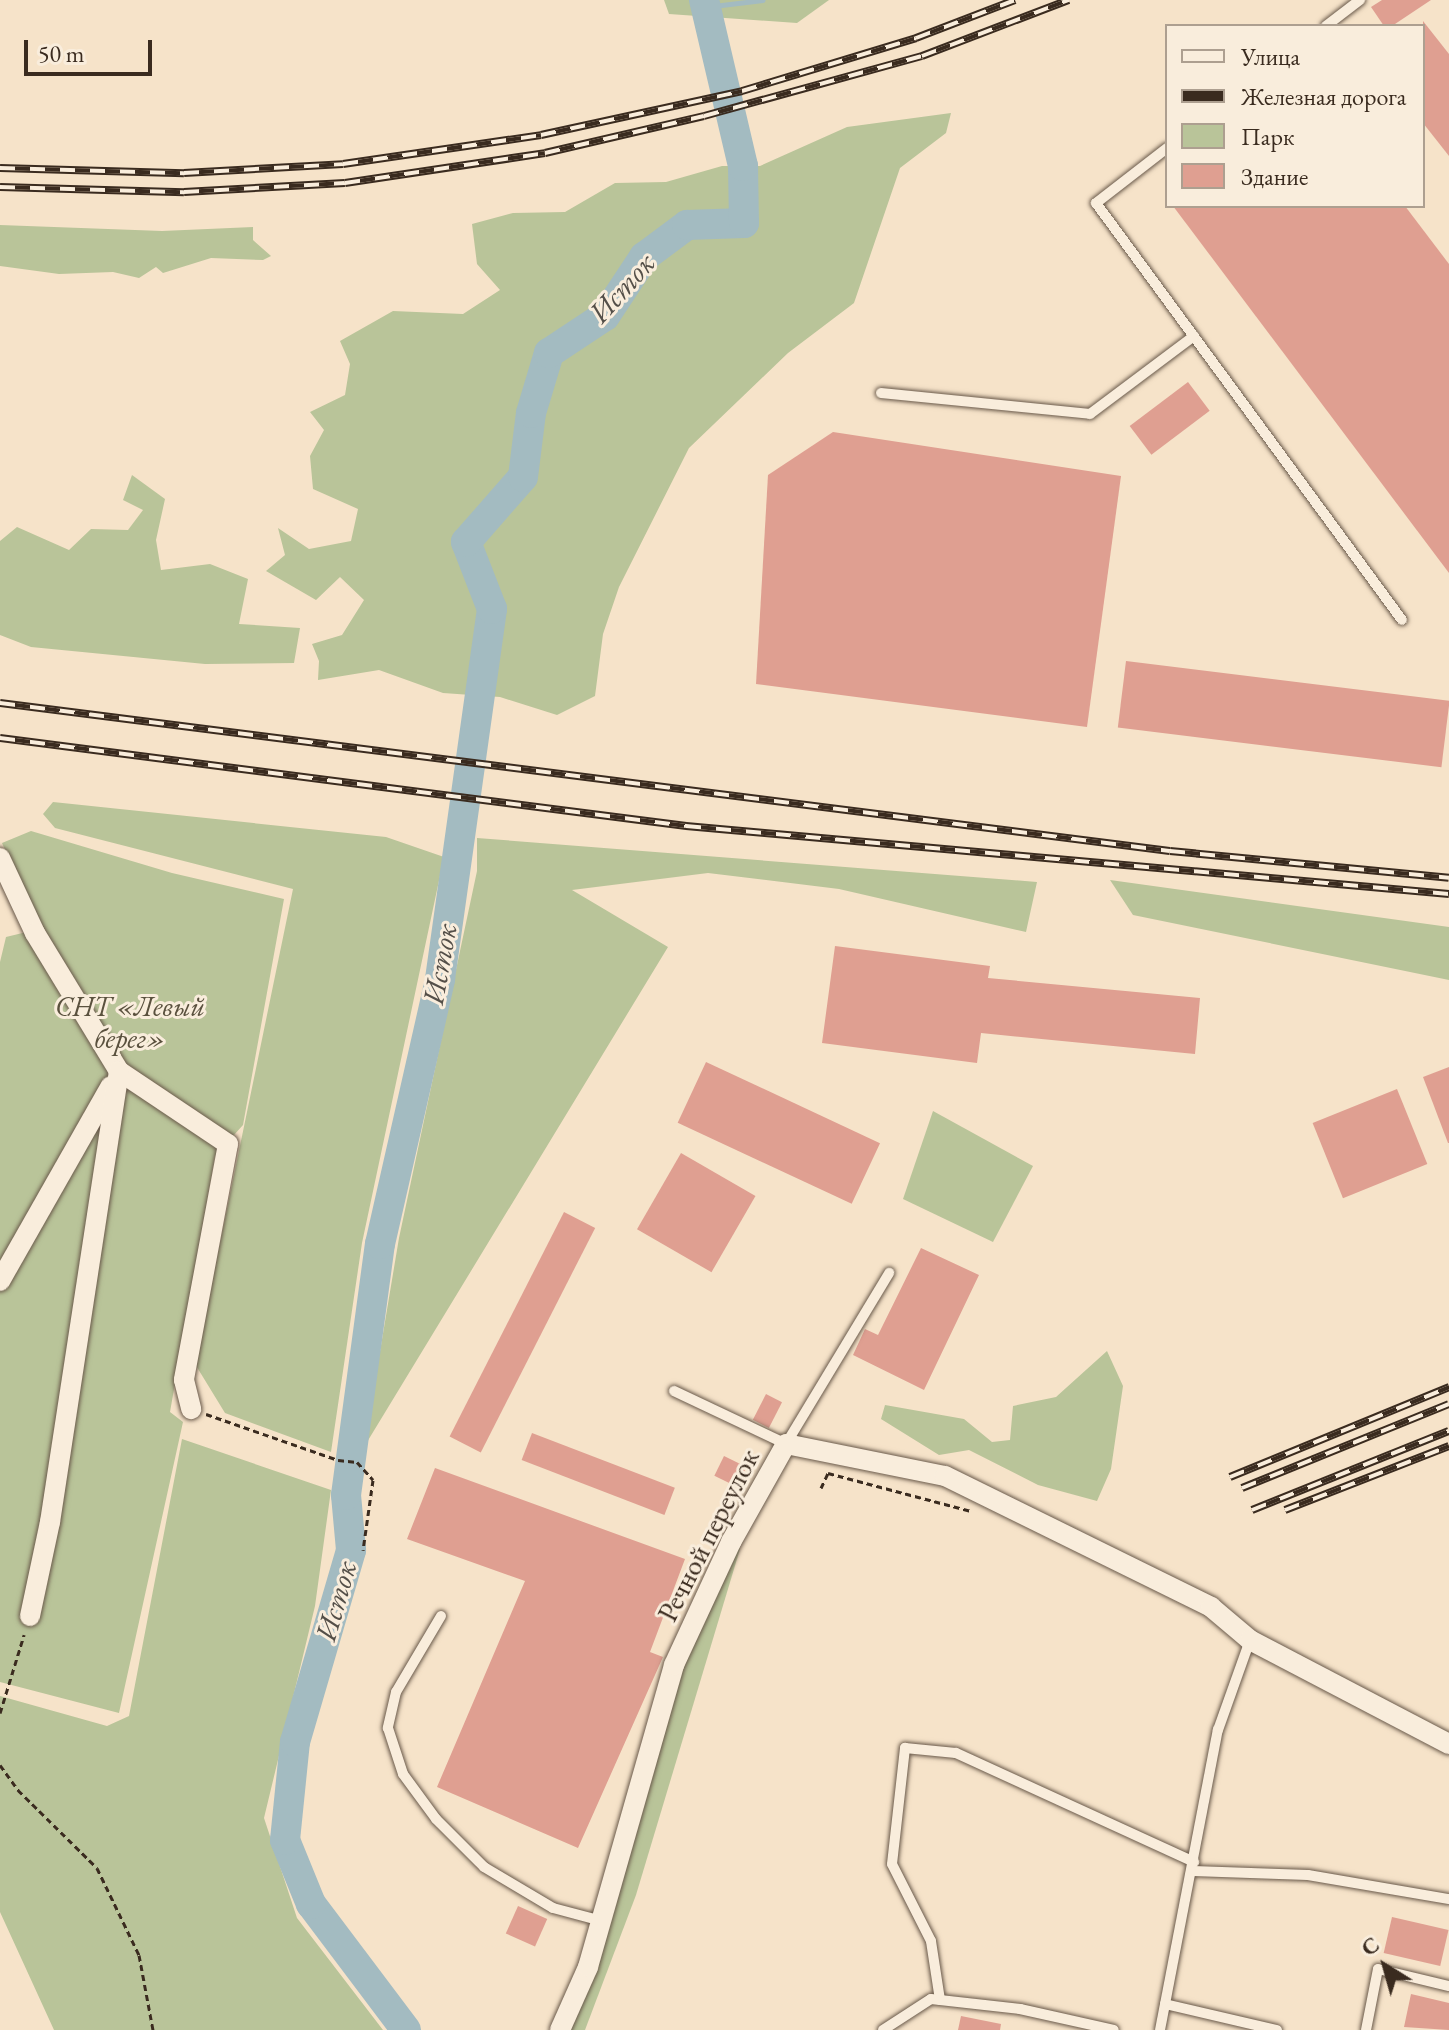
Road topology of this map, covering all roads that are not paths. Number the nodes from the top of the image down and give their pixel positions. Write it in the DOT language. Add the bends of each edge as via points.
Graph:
graph roads {
  1 [pos="1360,0"];
  2 [pos="1329,24"];
  3 [pos="1165,150"];
  4 [pos="1194,336"];
  5 [pos="881,393"];
  6 [pos="1402,620"];
  7 [pos="0,858"];
  8 [pos="119,1071"];
  9 [pos="889,1273"];
  10 [pos="0,1281"];
  11 [pos="674,1391"];
  12 [pos="191,1409"];
  13 [pos="786,1444"];
  14 [pos="30,1616"];
  15 [pos="441,1616"];
  16 [pos="1250,1640"];
  17 [pos="1449,1744"];
  18 [pos="1194,1866"];
  19 [pos="1449,1899"];
  20 [pos="602,1921"];
  21 [pos="1449,1986"];
  22 [pos="940,2000"];
  23 [pos="1165,2004"];
  24 [pos="560,2030"];
  25 [pos="883,2030"];
  26 [pos="1114,2030"];
  27 [pos="1160,2030"];
  28 [pos="1277,2030"];
  29 [pos="1366,2030"];
  1 -- 2 [label="lane"];
  3 -- 4 [label="lane" via="1096,203"];
  4 -- 5 [label="lane" via="1090,414"];
  4 -- 6 [label="lane"];
  7 -- 8 [label="street" via="35,933"];
  8 -- 10 [label="street"];
  8 -- 12 [label="street" via="228,1144 184,1380"];
  8 -- 14 [label="street" via="50,1522"];
  9 -- 13 [label="lane"];
  11 -- 13 [label="lane"];
  13 -- 16 [label="street, Речной переулок" via="945,1476 1211,1607"];
  13 -- 20 [label="street, Речной переулок" via="731,1542 674,1665"];
  15 -- 20 [label="lane" via="396,1692 388,1728 403,1774 436,1819 484,1867 553,1908"];
  16 -- 17 [label="street, Речной переулок"];
  16 -- 18 [label="lane" via="1218,1730"];
  18 -- 19 [label="lane" via="1308,1875"];
  18 -- 22 [label="lane" via="956,1753 905,1748 892,1864 931,1941"];
  18 -- 23 [label="lane"];
  20 -- 24 [label="street, Речной переулок"];
  21 -- 29 [label="lane" via="1378,1969"];
  22 -- 25 [label="lane" via="931,1999"];
  22 -- 26 [label="lane" via="1020,2009"];
  23 -- 27 [label="lane"];
  23 -- 28 [label="lane"];
}
